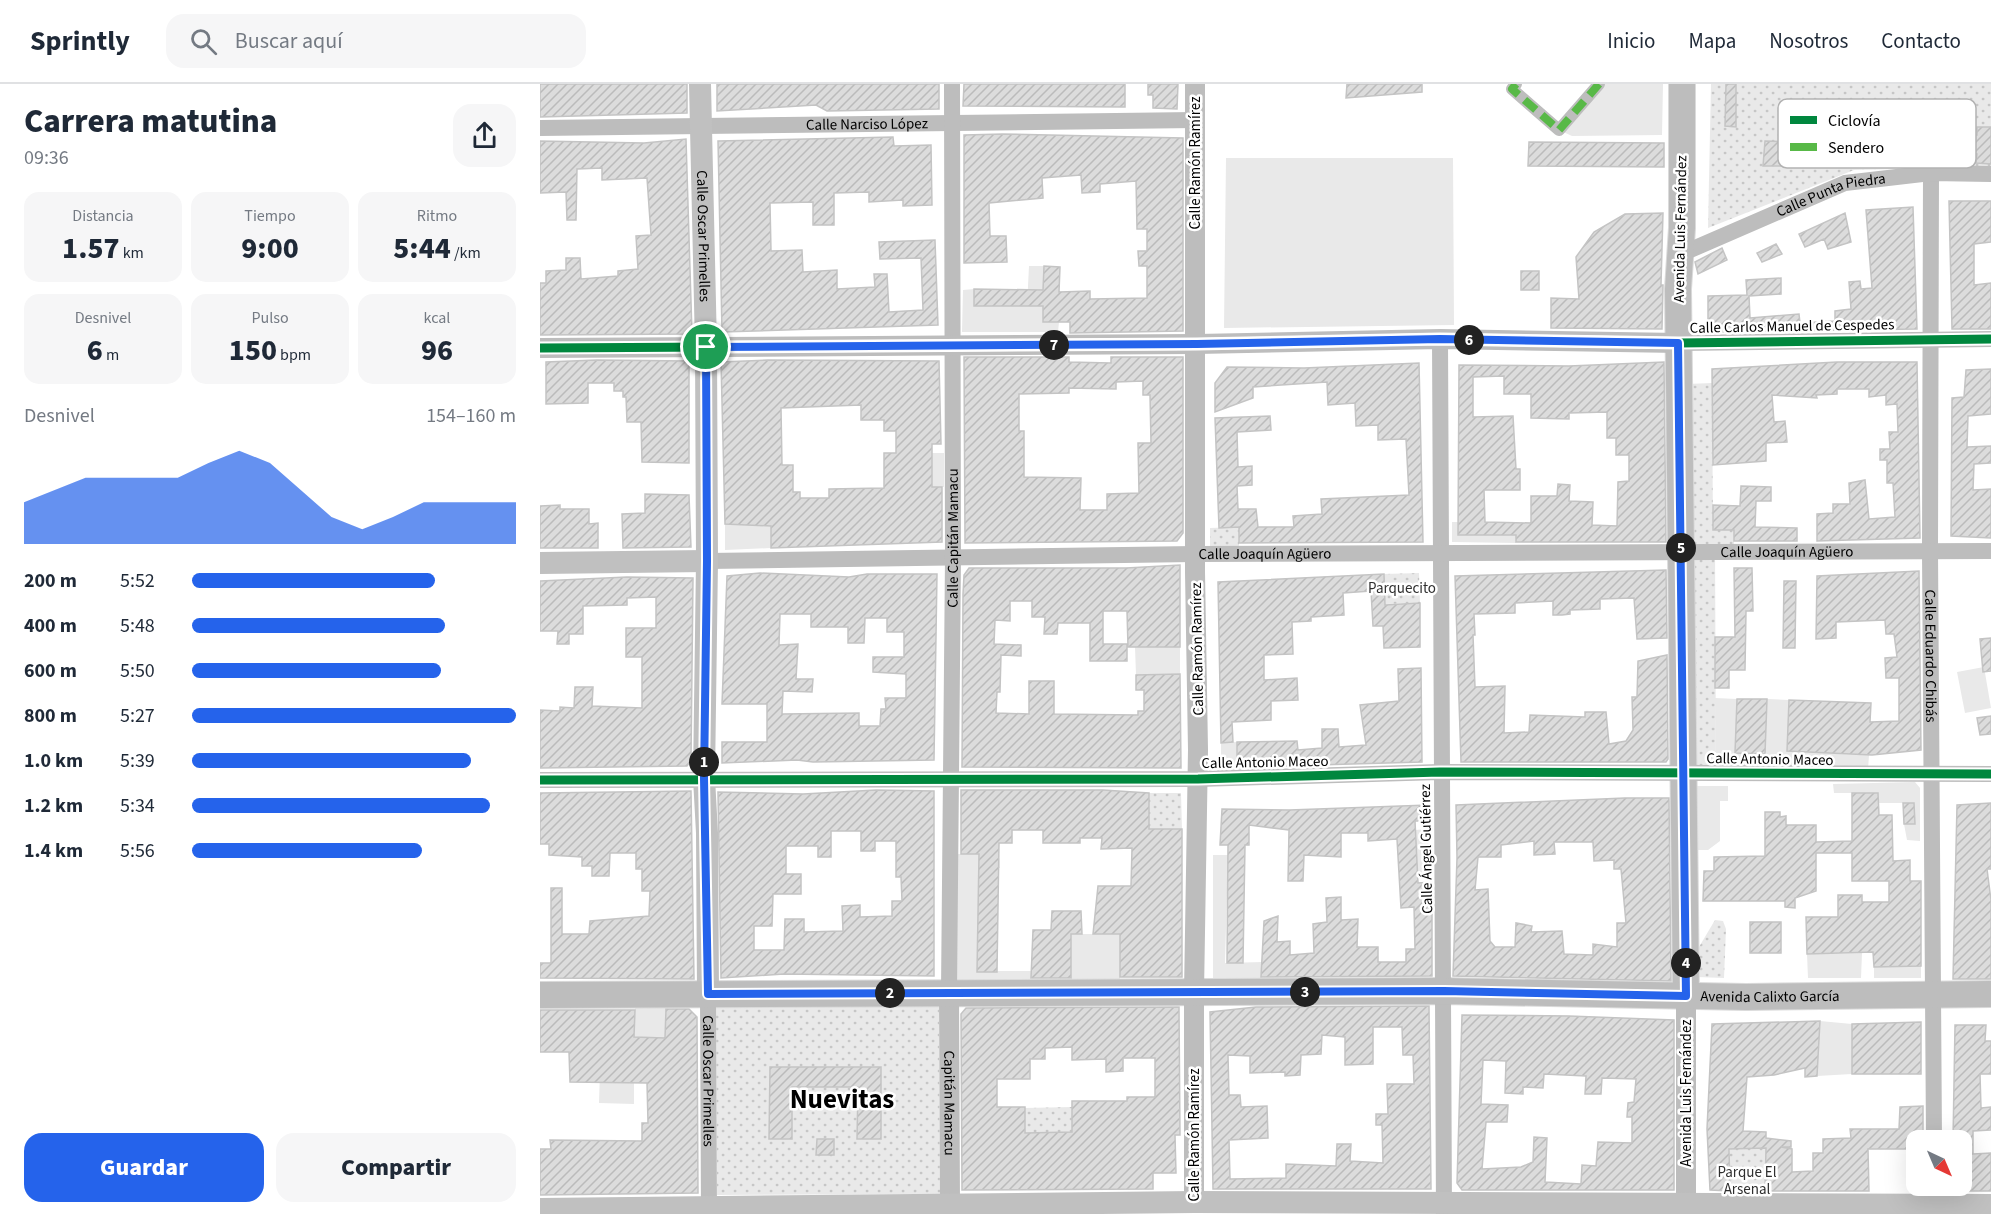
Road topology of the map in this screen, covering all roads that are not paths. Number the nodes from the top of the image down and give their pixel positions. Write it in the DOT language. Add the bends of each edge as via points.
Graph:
graph roads {
  1 [pos="700,84"];
  2 [pos="952,84"];
  3 [pos="1195,84"];
  4 [pos="1516,84"];
  5 [pos="1599,84"];
  6 [pos="1682,84"];
  7 [pos="1195,120"];
  8 [pos="952,122"];
  9 [pos="700,125"];
  10 [pos="540,128"];
  11 [pos="1931,173"];
  12 [pos="1991,174"];
  13 [pos="1681,254"];
  14 [pos="1440,339"];
  15 [pos="1931,339"];
  16 [pos="1991,339"];
  17 [pos="1678,343"];
  18 [pos="1197,344"];
  19 [pos="952,345"];
  20 [pos="706,347"];
  21 [pos="540,348"];
  22 [pos="1991,551"];
  23 [pos="1930,552"];
  24 [pos="1440,553"];
  25 [pos="1681,553"];
  26 [pos="1195,554"];
  27 [pos="953,557"];
  28 [pos="707,561"];
  29 [pos="540,563"];
  30 [pos="1440,772"];
  31 [pos="1684,772"];
  32 [pos="1991,774"];
  33 [pos="1932,775"];
  34 [pos="704,778"];
  35 [pos="951,778"];
  36 [pos="1198,778"];
  37 [pos="540,780"];
  38 [pos="1444,991"];
  39 [pos="949,992"];
  40 [pos="1194,993"];
  41 [pos="708,994"];
  42 [pos="1991,994"];
  43 [pos="540,995"];
  44 [pos="1932,995"];
  45 [pos="1686,996"];
  46 [pos="1934,1130"];
  47 [pos="1935,1201"];
  48 [pos="1991,1204"];
  49 [pos="1194,1208"];
  50 [pos="1444,1208"];
  51 [pos="1686,1208"];
  52 [pos="540,1209"];
  53 [pos="950,1209"];
  54 [pos="709,1210"];
  1 -- 9 [label="main road, Calle Oscar Primelles"];
  2 -- 8 [label="street, Calle Capitán Mamacu"];
  3 -- 7 [label="street, Calle Ramón Ramírez"];
  4 -- 5 [label="street" via="1512,89 1559,130"];
  6 -- 13 [label="main road, Avenida Luis Fernández"];
  7 -- 8 [label="street, Calle Narciso López"];
  7 -- 18 [label="street, Calle Ramón Ramírez"];
  8 -- 9 [label="street, Calle Narciso López"];
  8 -- 19 [label="street, Calle Capitán Mamacu"];
  9 -- 10 [label="street, Calle Narciso López"];
  9 -- 20 [label="main road, Calle Oscar Primelles"];
  11 -- 12 [label="street, Calle Punta Piedra"];
  11 -- 13 [label="street, Calle Punta Piedra" via="1845,183"];
  11 -- 15 [label="street, Calle Eduardo Chibás"];
  13 -- 17 [label="main road, Avenida Luis Fernández"];
  14 -- 17 [label="street, Calle Carlos Manuel de Cespedes"];
  14 -- 18 [label="street, Calle Carlos Manuel de Cespedes"];
  14 -- 24 [label="street, Calle Ángel Gutiérrez"];
  15 -- 16 [label="street, Calle Carlos Manuel de Cespedes"];
  15 -- 17 [label="street, Calle Carlos Manuel de Cespedes"];
  15 -- 23 [label="street, Calle Eduardo Chibás"];
  17 -- 25 [label="main road, Avenida Luis Fernández"];
  18 -- 19 [label="street, Calle Carlos Manuel de Cespedes"];
  18 -- 26 [label="street, Calle Ramón Ramírez"];
  19 -- 20 [label="street, Calle Carlos Manuel de Cespedes"];
  19 -- 27 [label="street, Calle Capitán Mamacu"];
  20 -- 21 [label="street, Calle Carlos Manuel de Cespedes"];
  20 -- 28 [label="main road, Calle Oscar Primelles"];
  22 -- 23 [label="street, Calle Joaquín Agüero"];
  23 -- 25 [label="street, Calle Joaquín Agüero"];
  23 -- 33 [label="street, Calle Eduardo Chibás"];
  24 -- 25 [label="street, Calle Joaquín Agüero"];
  24 -- 26 [label="street, Calle Joaquín Agüero"];
  24 -- 30 [label="street, Calle Ángel Gutiérrez"];
  25 -- 31 [label="main road, Avenida Luis Fernández"];
  26 -- 27 [label="street, Calle Joaquín Agüero"];
  26 -- 36 [label="street, Calle Ramón Ramírez"];
  27 -- 28 [label="street, Calle Joaquín Agüero"];
  27 -- 35 [label="street, Calle Capitán Mamacu"];
  28 -- 29 [label="main road, Calle Joaquín Agüero"];
  28 -- 34 [label="main road, Calle Oscar Primelles"];
  30 -- 31 [label="street, Calle Antonio Maceo"];
  30 -- 36 [label="street, Calle Antonio Maceo"];
  30 -- 38 [label="street, Calle Ángel Gutiérrez"];
  31 -- 33 [label="street, Calle Antonio Maceo"];
  31 -- 45 [label="main road, Avenida Luis Fernández"];
  32 -- 33 [label="street, Calle Antonio Maceo"];
  33 -- 44 [label="street, Calle Eduardo Chibás"];
  34 -- 35 [label="street, Calle Antonio Maceo"];
  34 -- 37 [label="street, Calle Antonio Maceo"];
  34 -- 41 [label="main road, Calle Oscar Primelles"];
  35 -- 36 [label="street, Calle Antonio Maceo"];
  35 -- 39 [label="street, Calle Capitán Mamacu"];
  36 -- 40 [label="street, Calle Ramón Ramírez"];
  38 -- 40 [label="main road, Avenida Calixto García"];
  38 -- 45 [label="main road, Avenida Calixto García"];
  38 -- 50 [label="street, Calle Ángel Gutiérrez"];
  39 -- 40 [label="main road, Avenida Calixto García"];
  39 -- 41 [label="main road, Avenida Calixto García"];
  39 -- 53 [label="street, Capitán Mamacu"];
  40 -- 49 [label="street, Calle Ramón Ramírez"];
  41 -- 43 [label="main road, Avenida Calixto García"];
  41 -- 54 [label="street, Calle Oscar Primelles"];
  42 -- 44 [label="main road, Avenida Calixto García"];
  44 -- 45 [label="main road, Avenida Calixto García"];
  44 -- 46 [label="street, Calle Eduardo Chibás"];
  45 -- 51 [label="street, Avenida Luis Fernández"];
  47 -- 48 [label="main road"];
  47 -- 51 [label="main road"];
  49 -- 50 [label="main road"];
  49 -- 53 [label="main road"];
  50 -- 51 [label="main road"];
  52 -- 54 [label="main road"];
  53 -- 54 [label="main road"];
}
